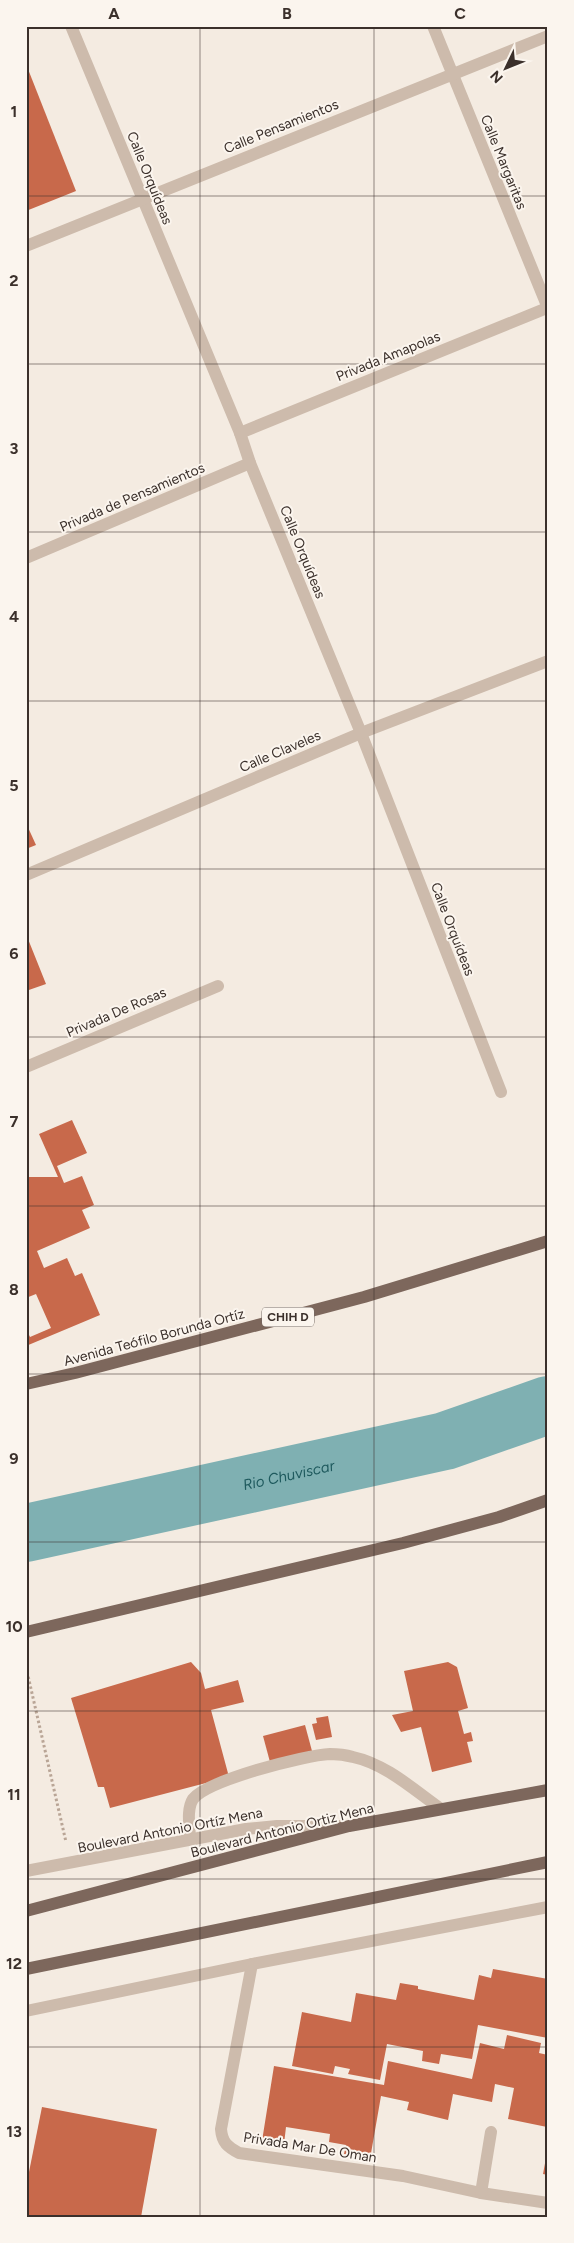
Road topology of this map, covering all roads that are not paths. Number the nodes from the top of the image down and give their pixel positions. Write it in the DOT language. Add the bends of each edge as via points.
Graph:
graph roads {
  1 [pos="71,26"];
  2 [pos="433,26"];
  3 [pos="548,36"];
  4 [pos="452,75"];
  5 [pos="142,198"];
  6 [pos="26,246"];
  7 [pos="548,308"];
  8 [pos="240,432"];
  9 [pos="250,463"];
  10 [pos="26,558"];
  11 [pos="548,661"];
  12 [pos="361,733"];
  13 [pos="26,875"];
  14 [pos="218,986"];
  15 [pos="26,1067"];
  16 [pos="501,1092"];
  17 [pos="548,1241"];
  18 [pos="26,1384"];
  19 [pos="548,1500"];
  20 [pos="26,1632"];
  21 [pos="548,1790"];
  22 [pos="441,1809"];
  23 [pos="350,1826"];
  24 [pos="190,1840"];
  25 [pos="548,1862"];
  26 [pos="26,1871"];
  27 [pos="548,1907"];
  28 [pos="26,1911"];
  29 [pos="252,1964"];
  30 [pos="26,1969"];
  31 [pos="26,2011"];
  32 [pos="491,2132"];
  33 [pos="481,2193"];
  34 [pos="548,2203"];
  1 -- 5 [label="street, Calle Orquídeas"];
  2 -- 4 [label="street, Calle Margaritas"];
  3 -- 4 [label="street, Calle Pensamientos"];
  4 -- 5 [label="street, Calle Pensamientos"];
  4 -- 7 [label="street, Calle Margaritas"];
  5 -- 6 [label="street, Calle Pensamientos"];
  5 -- 8 [label="street, Calle Orquídeas"];
  7 -- 8 [label="street, Privada Amapolas"];
  8 -- 9 [label="street, Calle Orquídeas"];
  9 -- 10 [label="street, Privada de Pensamientos"];
  9 -- 12 [label="street, Calle Orquídeas"];
  11 -- 12 [label="street, Calle Claveles"];
  12 -- 13 [label="street, Calle Claveles"];
  12 -- 16 [label="street, Calle Orquídeas"];
  14 -- 15 [label="street, Privada De Rosas"];
  17 -- 18 [label="main road, Avenida Teófilo Borunda Ortíz / CHIH D" via="364,1298"];
  19 -- 20 [label="main road" via="403,1544"];
  21 -- 22 [label="main road, Boulevard Antonio Ortiz Mena"];
  22 -- 23 [label="main road, Boulevard Antonio Ortiz Mena"];
  22 -- 24 [label="street" via="373,1764 329,1754 285,1763 202,1791 192,1800"];
  23 -- 24 [label="street, Boulevard Antonio Ortíz Mena" via="277,1826"];
  23 -- 28 [label="main road, Boulevard Antonio Ortiz Mena"];
  24 -- 26 [label="street, Boulevard Antonio Ortíz Mena"];
  25 -- 30 [label="main road"];
  27 -- 29 [label="street"];
  29 -- 31 [label="street"];
  29 -- 33 [label="street, Privada Mar De Oman" via="221,2129 222,2140 229,2148 239,2153 403,2176"];
  32 -- 33 [label="street"];
  33 -- 34 [label="street"];
}
